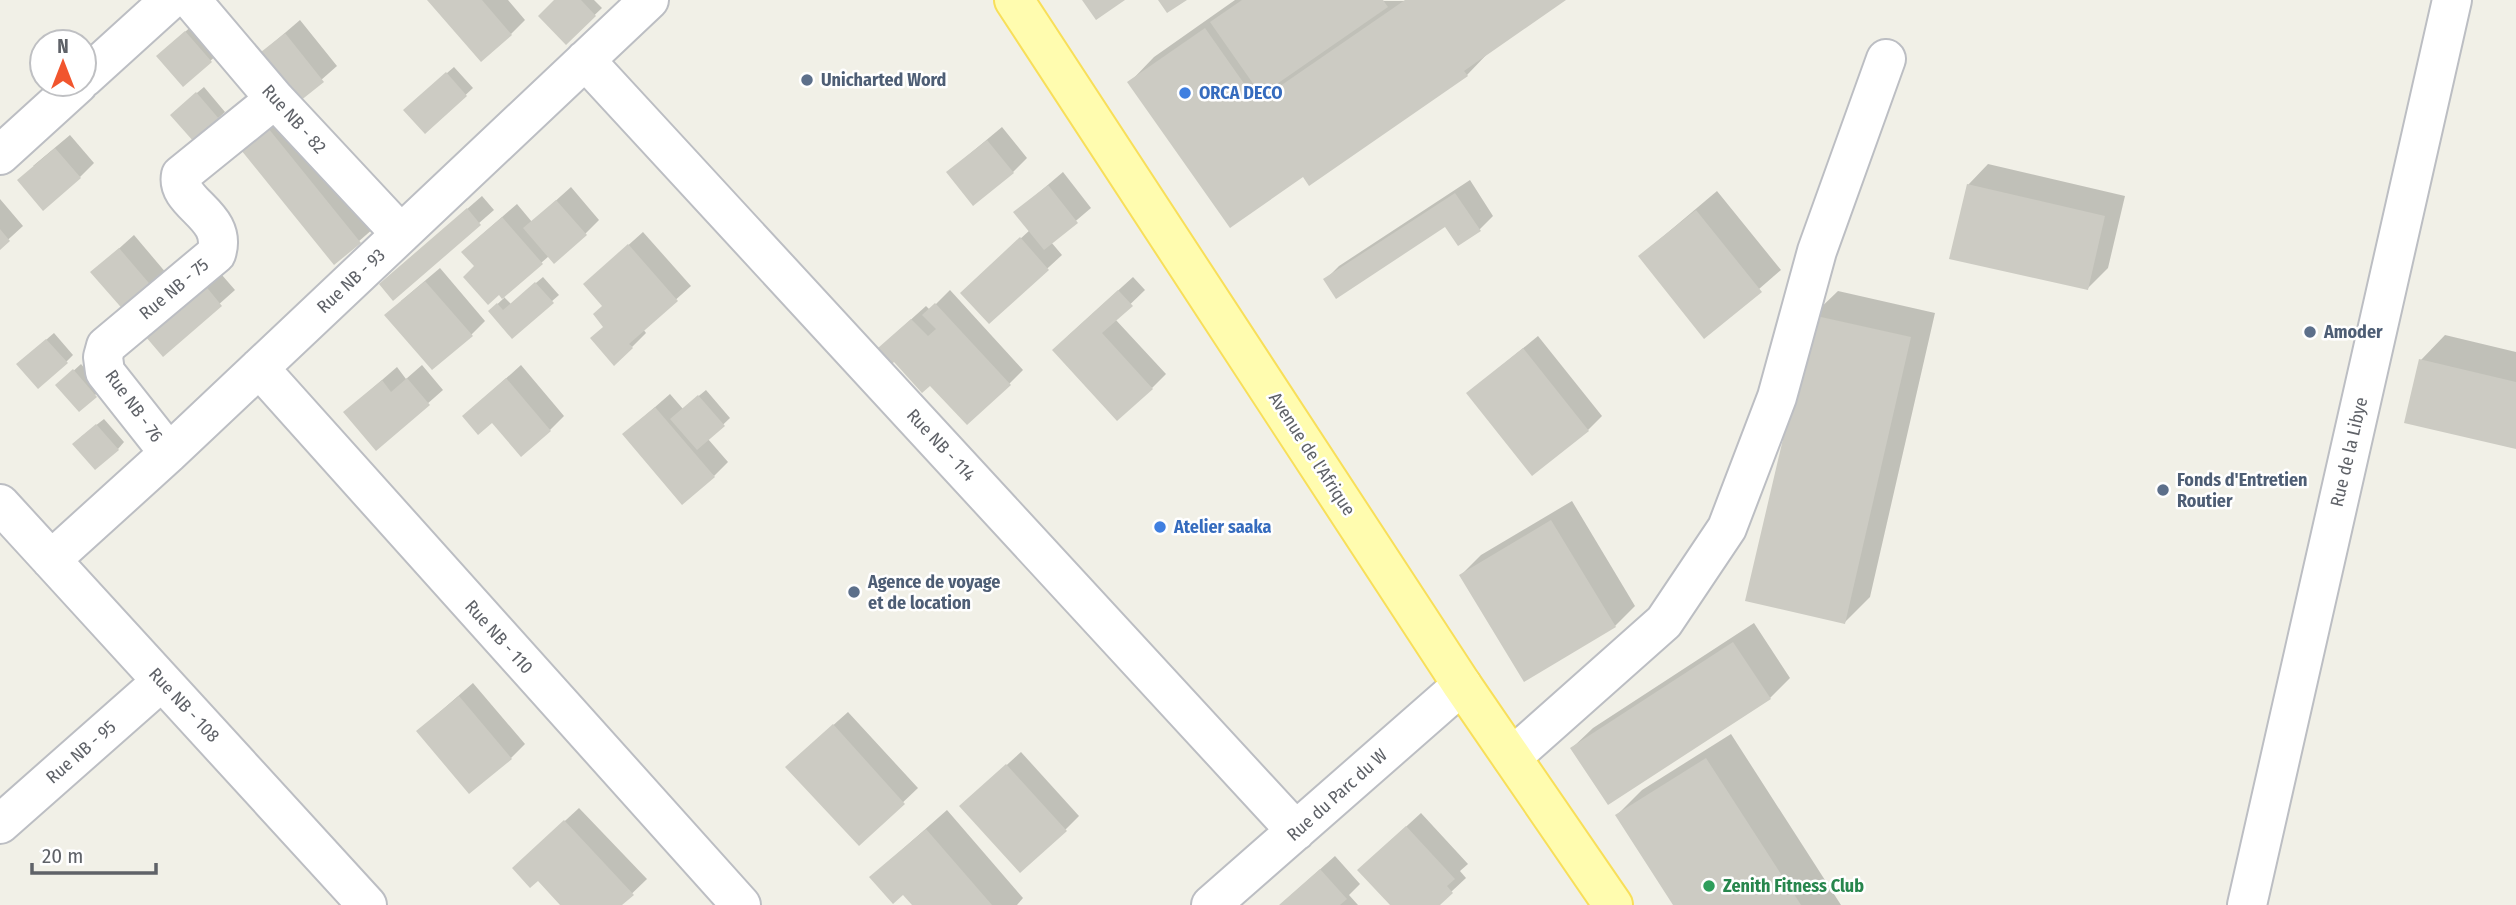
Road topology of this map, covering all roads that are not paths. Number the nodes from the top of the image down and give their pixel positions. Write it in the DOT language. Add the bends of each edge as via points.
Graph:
graph roads {
  1 [pos="170,0"];
  2 [pos="191,0"];
  3 [pos="649,0"];
  4 [pos="1014,0"];
  5 [pos="2452,0"];
  6 [pos="1886,59"];
  7 [pos="585,60"];
  8 [pos="98,65"];
  9 [pos="63,98"];
  10 [pos="275,99"];
  11 [pos="0,155"];
  12 [pos="401,234"];
  13 [pos="103,357"];
  14 [pos="259,368"];
  15 [pos="169,453"];
  16 [pos="0,504"];
  17 [pos="51,560"];
  18 [pos="162,681"];
  19 [pos="1462,685"];
  20 [pos="1512,757"];
  21 [pos="0,824"];
  22 [pos="1296,831"];
  23 [pos="367,905"];
  24 [pos="741,905"];
  25 [pos="1211,905"];
  26 [pos="1613,905"];
  27 [pos="2247,905"];
  1 -- 8 [label="street"];
  2 -- 10 [label="street, Rue NB - 82"];
  3 -- 7 [label="street, Rue NB - 93"];
  4 -- 19 [label="main road, Avenue de l'Afrique"];
  5 -- 27 [label="street, Rue de la Libye"];
  6 -- 20 [label="street" via="1817,250 1777,397 1727,528 1664,622"];
  7 -- 12 [label="street, Rue NB - 93"];
  7 -- 22 [label="street, Rue NB - 114"];
  9 -- 11 [label="street"];
  10 -- 12 [label="street, Rue NB - 82"];
  10 -- 13 [label="street, Rue NB - 75" via="181,175 183,188 217,229 216,254 106,346"];
  12 -- 14 [label="street, Rue NB - 93"];
  13 -- 15 [label="street, Rue NB - 76" via="105,372"];
  14 -- 15 [label="street, Rue NB - 93"];
  14 -- 24 [label="street, Rue NB - 110"];
  15 -- 17 [label="street, Rue NB - 93"];
  16 -- 17 [label="street, Rue NB - 108"];
  17 -- 18 [label="street, Rue NB - 108"];
  18 -- 21 [label="street, Rue NB - 95"];
  18 -- 23 [label="street, Rue NB - 108"];
  19 -- 20 [label="main road, Avenue de l'Afrique"];
  19 -- 22 [label="street, Rue du Parc du W"];
  20 -- 26 [label="main road, Avenue de l'Afrique"];
  22 -- 25 [label="street, Rue du Parc du W"];
}
